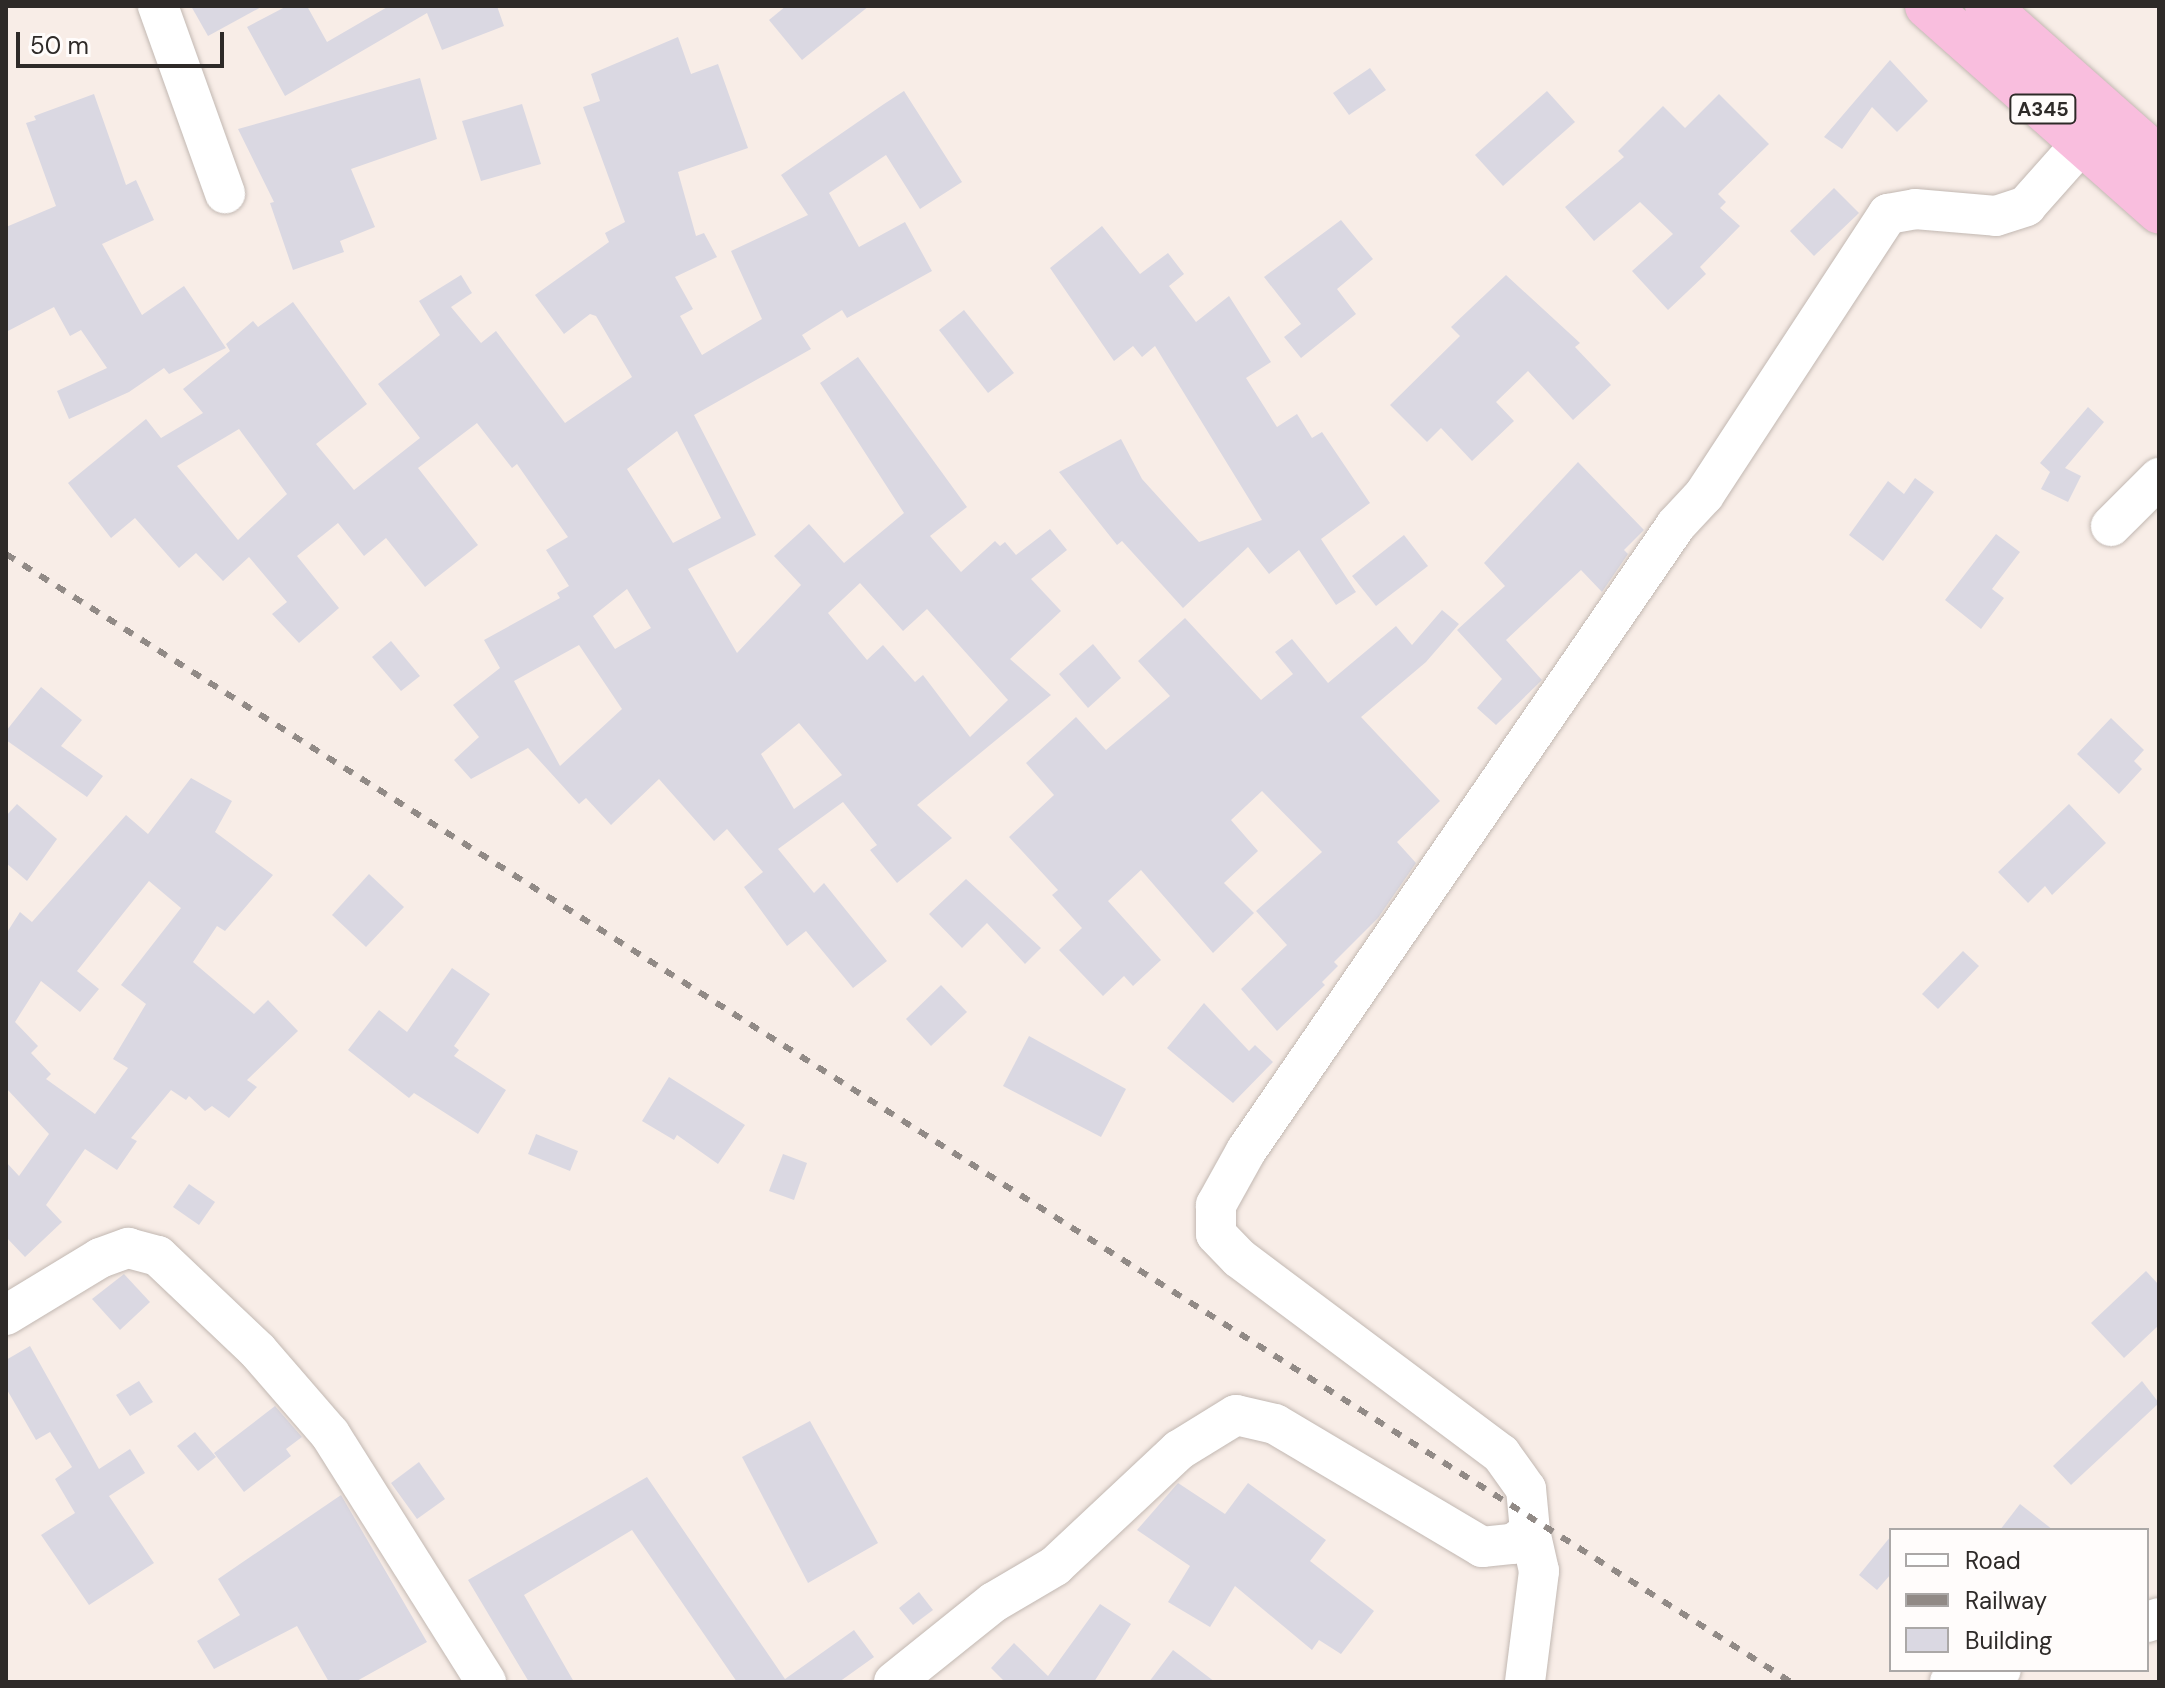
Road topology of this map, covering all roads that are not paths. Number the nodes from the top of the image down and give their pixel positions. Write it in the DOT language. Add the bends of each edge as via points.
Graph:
graph roads {
  1 [pos="158,6"];
  2 [pos="1927,6"];
  3 [pos="1987,6"];
  4 [pos="2082,143"];
  5 [pos="2159,158"];
  6 [pos="225,193"];
  7 [pos="2159,211"];
  8 [pos="2159,478"];
  9 [pos="2111,526"];
  10 [pos="6,1315"];
  11 [pos="1530,1531"];
  12 [pos="1992,1672"];
  13 [pos="486,1682"];
  14 [pos="894,1682"];
  15 [pos="1525,1682"];
  16 [pos="1950,1682"];
  1 -- 6 [label="street"];
  2 -- 4 [label="highway, A345"];
  3 -- 5 [label="highway, A345"];
  4 -- 7 [label="highway, A345"];
  4 -- 11 [label="street" via="2026,206 1996,216 1915,209 1888,214 1704,495 1676,525 1246,1151 1216,1205 1216,1234 1239,1258 1501,1454 1526,1489"];
  8 -- 9 [label="street"];
  10 -- 13 [label="street" via="100,1258 128,1248 158,1256 258,1351 330,1434"];
  11 -- 14 [label="street" via="1513,1544 1482,1547 1275,1424 1236,1415 1179,1450 1055,1566 994,1602"];
  11 -- 15 [label="street" via="1539,1571"];
  12 -- 16 [label="street"];
}
